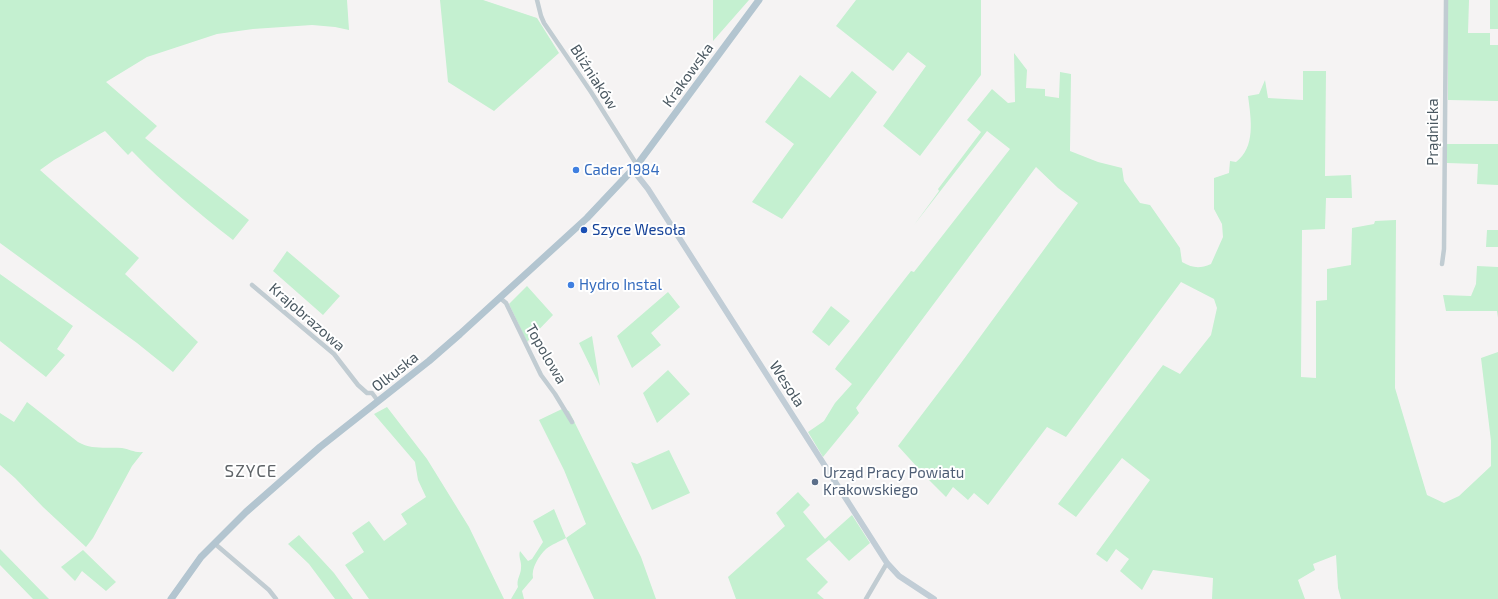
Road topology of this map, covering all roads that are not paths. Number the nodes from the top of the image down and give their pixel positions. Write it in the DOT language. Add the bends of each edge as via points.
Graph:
graph roads {
  1 [pos="537,0"];
  2 [pos="759,0"];
  3 [pos="1446,0"];
  4 [pos="635,168"];
  5 [pos="1442,264"];
  6 [pos="252,285"];
  7 [pos="500,298"];
  8 [pos="378,401"];
  9 [pos="572,422"];
  10 [pos="214,543"];
  11 [pos="887,563"];
  12 [pos="171,599"];
  13 [pos="276,599"];
  14 [pos="866,599"];
  15 [pos="934,599"];
  1 -- 4 [label="street, Bliźniaków" via="544,23 591,92"];
  2 -- 4 [label="main road, Krakowska"];
  3 -- 5 [label="street, Prądnicka"];
  4 -- 7 [label="main road, Olkuska" via="587,218"];
  4 -- 11 [label="street, Wesoła"];
  6 -- 8 [label="street, Krajobrazowa" via="334,354 358,385 367,393 372,393"];
  7 -- 8 [label="main road, Olkuska" via="429,361"];
  7 -- 9 [label="street, Topolowa" via="506,303 541,375"];
  8 -- 10 [label="main road, Olkuska" via="299,466"];
  10 -- 12 [label="main road, Olkuska"];
  10 -- 13 [label="street"];
  11 -- 14 [label="street"];
  11 -- 15 [label="street, Wesoła" via="899,576"];
}
